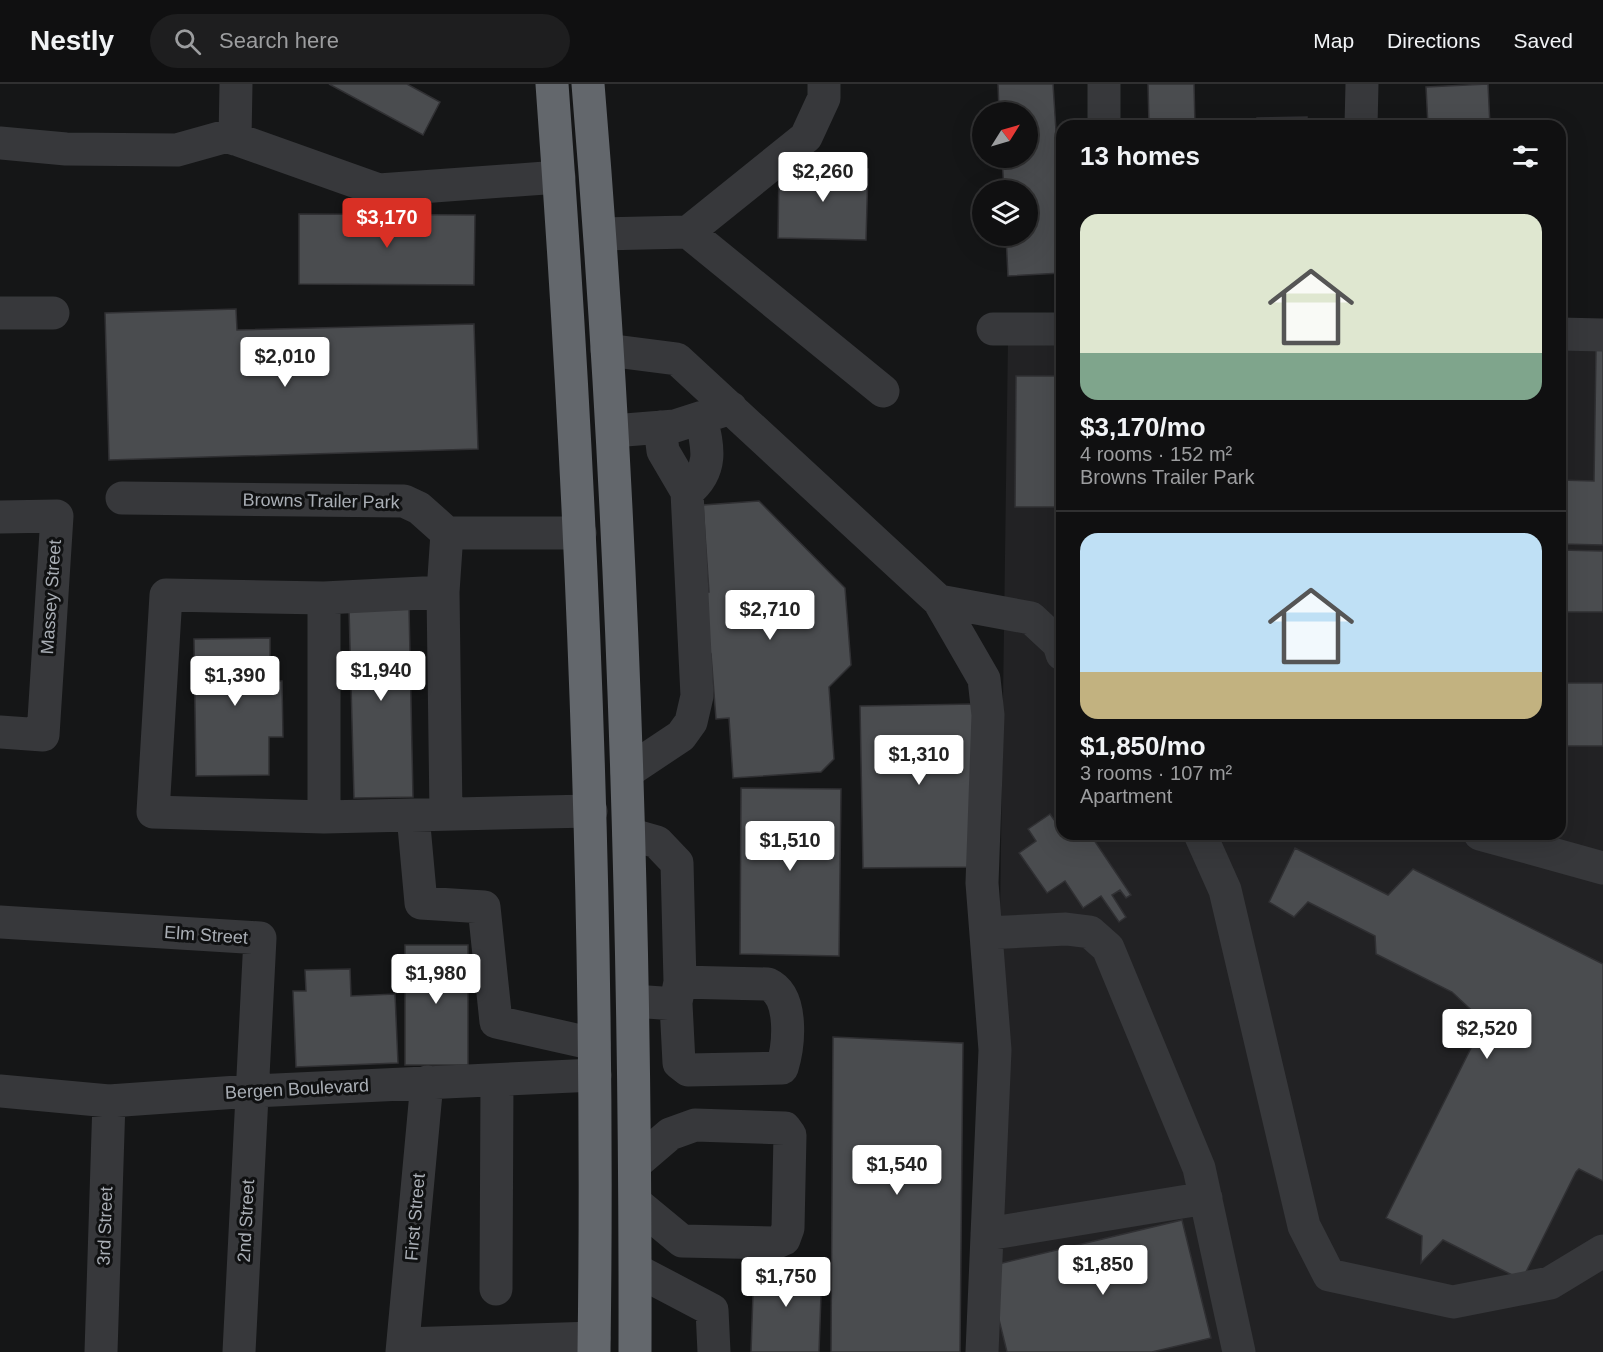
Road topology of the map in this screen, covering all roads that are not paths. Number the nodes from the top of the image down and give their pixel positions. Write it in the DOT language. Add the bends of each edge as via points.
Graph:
graph roads {
  1 [pos="236,84"];
  2 [pos="552,84"];
  3 [pos="588,84"];
  4 [pos="1104,84"];
  5 [pos="1362,84"];
  6 [pos="824,91"];
  7 [pos="1104,120"];
  8 [pos="1360,120"];
  9 [pos="235,139"];
  10 [pos="0,143"];
  11 [pos="559,177"];
  12 [pos="688,232"];
  13 [pos="600,234"];
  14 [pos="53,312"];
  15 [pos="0,313"];
  16 [pos="993,329"];
  17 [pos="1056,329"];
  18 [pos="1566,334"];
  19 [pos="1603,335"];
  20 [pos="607,350"];
  21 [pos="883,391"];
  22 [pos="716,413"];
  23 [pos="660,427"];
  24 [pos="613,431"];
  25 [pos="687,492"];
  26 [pos="122,498"];
  27 [pos="0,517"];
  28 [pos="580,533"];
  29 [pos="447,534"];
  30 [pos="443,592"];
  31 [pos="324,598"];
  32 [pos="939,601"];
  33 [pos="1056,641"];
  34 [pos="0,732"];
  35 [pos="627,772"];
  36 [pos="591,811"];
  37 [pos="446,814"];
  38 [pos="413,815"];
  39 [pos="324,817"];
  40 [pos="629,834"];
  41 [pos="1203,840"];
  42 [pos="1502,840"];
  43 [pos="1603,868"];
  44 [pos="0,922"];
  45 [pos="986,933"];
  46 [pos="633,1002"];
  47 [pos="595,1059"];
  48 [pos="497,1080"];
  49 [pos="427,1082"];
  50 [pos="0,1091"];
  51 [pos="252,1091"];
  52 [pos="109,1101"];
  53 [pos="635,1164"];
  54 [pos="1206,1198"];
  55 [pos="636,1203"];
  56 [pos="987,1234"];
  57 [pos="1603,1251"];
  58 [pos="636,1270"];
  59 [pos="496,1289"];
  60 [pos="594,1345"];
  61 [pos="402,1348"];
  62 [pos="101,1352"];
  63 [pos="239,1352"];
  64 [pos="635,1352"];
  65 [pos="714,1352"];
  66 [pos="982,1352"];
  67 [pos="1239,1352"];
  1 -- 9 [label="street"];
  2 -- 11 [label="highway"];
  3 -- 13 [label="highway"];
  4 -- 7 [label="street"];
  5 -- 8 [label="street"];
  6 -- 12 [label="street" via="806,136"];
  9 -- 10 [label="street" via="227,136 177,150 66,149"];
  9 -- 11 [label="street" via="379,190"];
  11 -- 28 [label="highway"];
  12 -- 13 [label="street"];
  12 -- 21 [label="street"];
  13 -- 20 [label="highway"];
  14 -- 15 [label="street"];
  16 -- 17 [label="street"];
  18 -- 19 [label="street"];
  20 -- 22 [label="street" via="677,359"];
  20 -- 24 [label="highway"];
  22 -- 23 [label="street"];
  22 -- 25 [label="street" via="697,483"];
  22 -- 32 [label="street"];
  23 -- 24 [label="street"];
  23 -- 25 [label="street" via="663,451"];
  24 -- 35 [label="highway"];
  25 -- 35 [label="street" via="697,696 691,722 681,736"];
  26 -- 29 [label="street, Browns Trailer Park" via="404,501 419,508"];
  27 -- 34 [label="street, Massey Street" via="57,516 43,735"];
  28 -- 29 [label="street"];
  28 -- 36 [label="highway"];
  29 -- 30 [label="street"];
  30 -- 31 [label="street"];
  30 -- 37 [label="street"];
  31 -- 39 [label="street"];
  31 -- 39 [label="street" via="166,596 153,812"];
  32 -- 33 [label="street" via="1031,618"];
  32 -- 45 [label="street" via="984,679 988,715 982,883"];
  35 -- 40 [label="highway"];
  36 -- 37 [label="street"];
  36 -- 47 [label="highway"];
  37 -- 38 [label="street"];
  38 -- 39 [label="street"];
  38 -- 47 [label="street" via="421,903 484,907 496,1022"];
  40 -- 46 [label="highway"];
  40 -- 46 [label="street" via="657,842 677,863 678,993"];
  41 -- 57 [label="street" via="1225,890 1304,1226 1329,1275 1453,1302 1550,1283"];
  42 -- 43 [label="street"];
  44 -- 51 [label="street, Elm Street" via="260,938"];
  45 -- 54 [label="street" via="1090,932 1108,948 1199,1168"];
  45 -- 56 [label="street" via="995,1050"];
  46 -- 53 [label="highway"];
  47 -- 48 [label="street, Bergen Boulevard"];
  47 -- 60 [label="highway"];
  48 -- 49 [label="street, Bergen Boulevard"];
  48 -- 59 [label="street"];
  49 -- 51 [label="street, Bergen Boulevard"];
  49 -- 61 [label="street, First Street"];
  50 -- 52 [label="street, Bergen Boulevard"];
  51 -- 52 [label="street, Bergen Boulevard"];
  51 -- 63 [label="street, 2nd Street"];
  52 -- 62 [label="street, 3rd Street"];
  53 -- 55 [label="highway"];
  53 -- 55 [label="street" via="670,1134 695,1125 785,1128 790,1135 788,1228 784,1239 775,1243 682,1241"];
  54 -- 56 [label="street"];
  54 -- 67 [label="street"];
  55 -- 58 [label="highway"];
  56 -- 66 [label="street"];
  58 -- 64 [label="highway"];
  58 -- 65 [label="street" via="712,1310"];
  60 -- 61 [label="street"];
}
